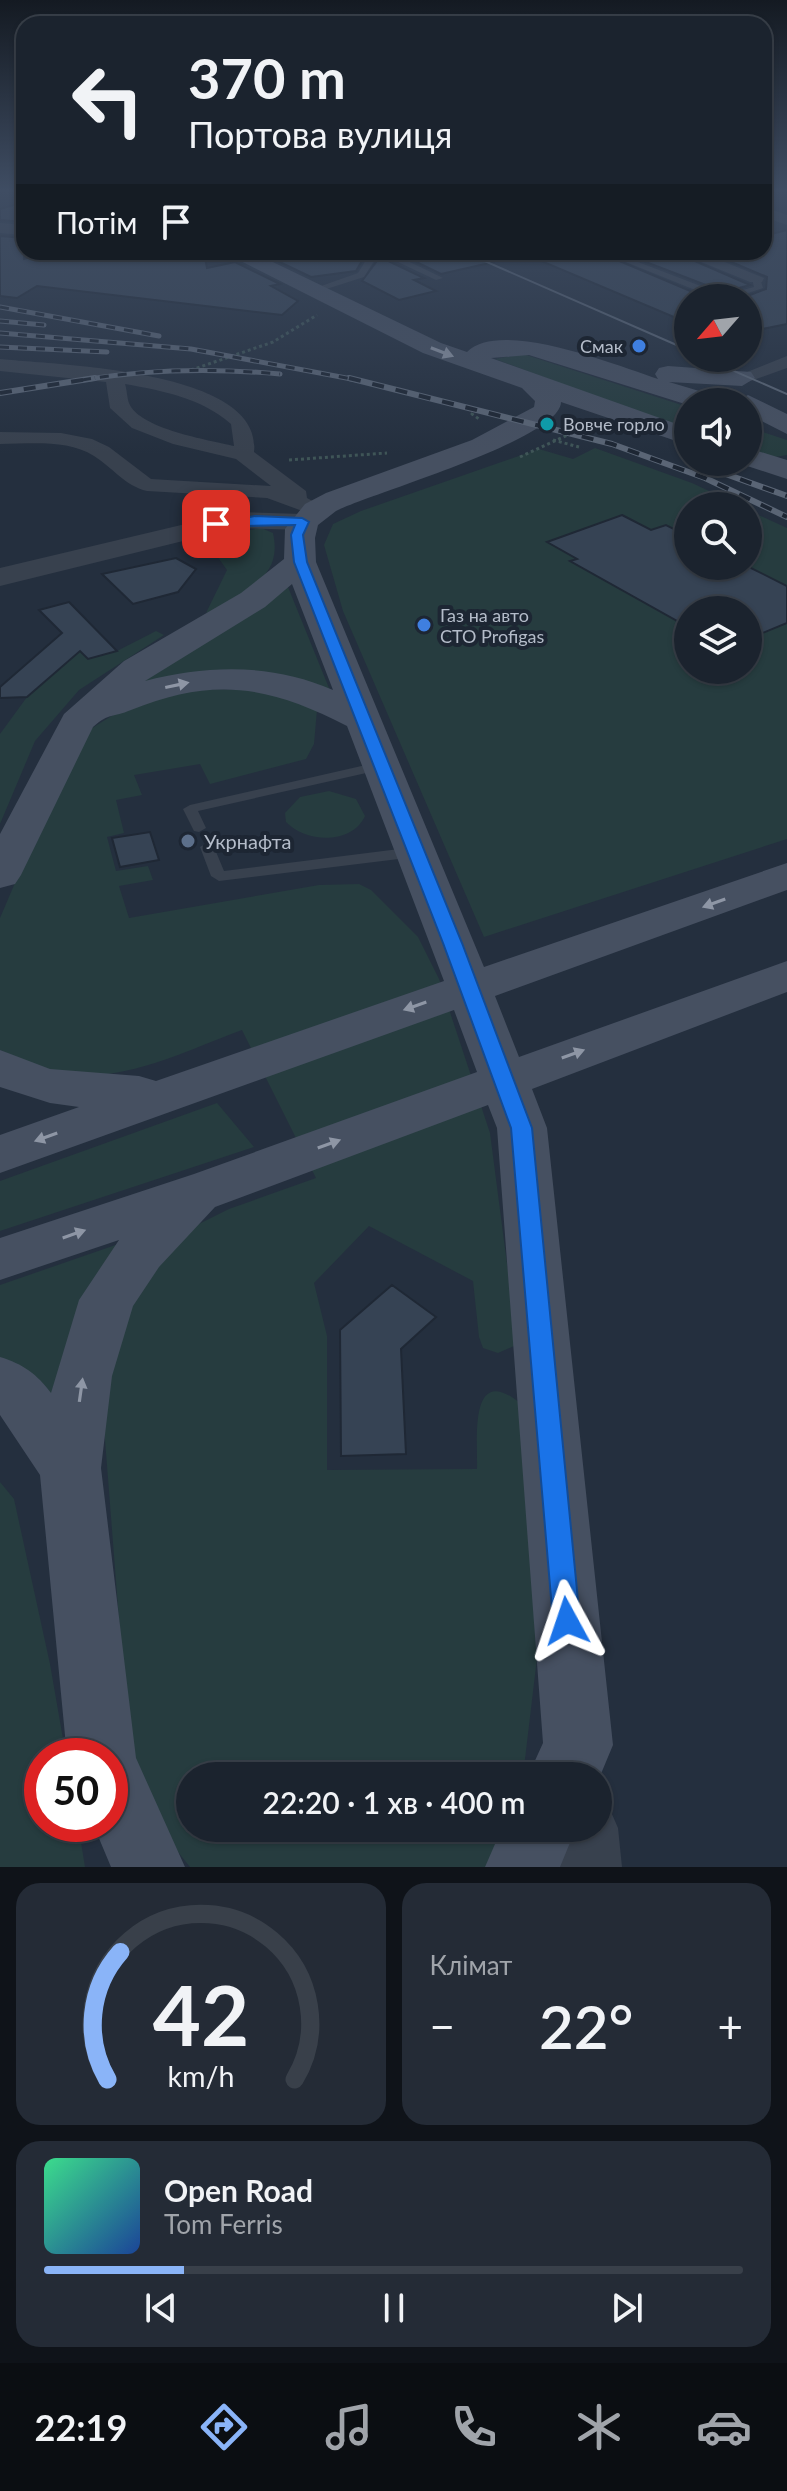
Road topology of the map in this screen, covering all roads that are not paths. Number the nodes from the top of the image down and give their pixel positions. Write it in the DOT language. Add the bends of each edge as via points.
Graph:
graph roads {
  1 [pos="285,279"];
  2 [pos="354,279"];
  3 [pos="675,279"];
  4 [pos="756,279"];
  5 [pos="320,298"];
  6 [pos="530,347"];
  7 [pos="562,356"];
  8 [pos="787,362"];
  9 [pos="480,366"];
  10 [pos="7,371"];
  11 [pos="115,379"];
  12 [pos="534,386"];
  13 [pos="726,388"];
  14 [pos="753,388"];
  15 [pos="674,392"];
  16 [pos="762,407"];
  17 [pos="625,416"];
  18 [pos="762,419"];
  19 [pos="787,427"];
  20 [pos="674,432"];
  21 [pos="0,438"];
  22 [pos="246,456"];
  23 [pos="380,482"];
  24 [pos="309,516"];
  25 [pos="300,562"];
  26 [pos="0,577"];
  27 [pos="360,718"];
  28 [pos="77,722"];
  29 [pos="379,766"];
  30 [pos="199,828"];
  31 [pos="207,847"];
  32 [pos="415,852"];
  33 [pos="0,875"];
  34 [pos="787,876"];
  35 [pos="787,976"];
  36 [pos="0,1067"];
  37 [pos="166,1092"];
  38 [pos="0,1154"];
  39 [pos="234,1180"];
  40 [pos="0,1259"];
  41 [pos="0,1381"];
  42 [pos="70,1468"];
  43 [pos="100,1738"];
  44 [pos="574,1762"];
  45 [pos="128,1821"];
  46 [pos="119,1842"];
  47 [pos="534,1842"];
  48 [pos="586,1842"];
  49 [pos="129,1867"];
  50 [pos="148,1867"];
  51 [pos="522,1867"];
  52 [pos="588,1867"];
  1 -- 5 [label="main road"];
  2 -- 5 [label="lane"];
  3 -- 4 [label="lane" via="723,298 759,288"];
  5 -- 6 [label="main road"];
  5 -- 9 [label="main road, one-way"];
  6 -- 7 [label="main road"];
  6 -- 9 [label="main road" via="483,351 478,355"];
  7 -- 13 [label="main road"];
  7 -- 15 [label="main road"];
  8 -- 14 [label="street"];
  9 -- 12 [label="main road"];
  10 -- 11 [label="street" via="44,369"];
  11 -- 22 [label="street" via="120,408 139,424"];
  11 -- 22 [label="street" via="211,402 237,419 246,434"];
  12 -- 17 [label="main road"];
  12 -- 23 [label="main road" via="548,399 541,416 482,446"];
  16 -- 19 [label="main road"];
  17 -- 20 [label="main road"];
  17 -- 23 [label="main road" via="574,421 515,449"];
  18 -- 19 [label="main road"];
  21 -- 24 [label="street" via="69,441 97,448 147,485 270,492"];
  22 -- 24 [label="street"];
  23 -- 24 [label="main road"];
  24 -- 25 [label="main road" via="297,535"];
  24 -- 26 [label="street" via="236,520"];
  25 -- 27 [label="main road"];
  25 -- 28 [label="main road" via="253,600 137,669"];
  28 -- 27 [label="main road, one-way" via="152,691 210,679 250,679 305,691"];
  27 -- 29 [label="main road"];
  28 -- 33 [label="main road"];
  29 -- 30 [label="lane" via="190,809"];
  29 -- 32 [label="main road"];
  31 -- 32 [label="lane" via="219,876"];
  32 -- 44 [label="main road" via="522,1128"];
  34 -- 37 [label="main road, one-way"];
  39 -- 35 [label="main road, one-way"];
  36 -- 37 [label="main road" via="68,1091"];
  37 -- 38 [label="main road, one-way"];
  40 -- 39 [label="main road, one-way"];
  42 -- 39 [label="main road, one-way" via="83,1376 107,1300 140,1252 179,1210"];
  41 -- 42 [label="main road" via="19,1395"];
  42 -- 43 [label="main road"];
  45 -- 50 [label="main road"];
  46 -- 49 [label="street"];
  47 -- 51 [label="main road"];
  48 -- 52 [label="street"];
}
